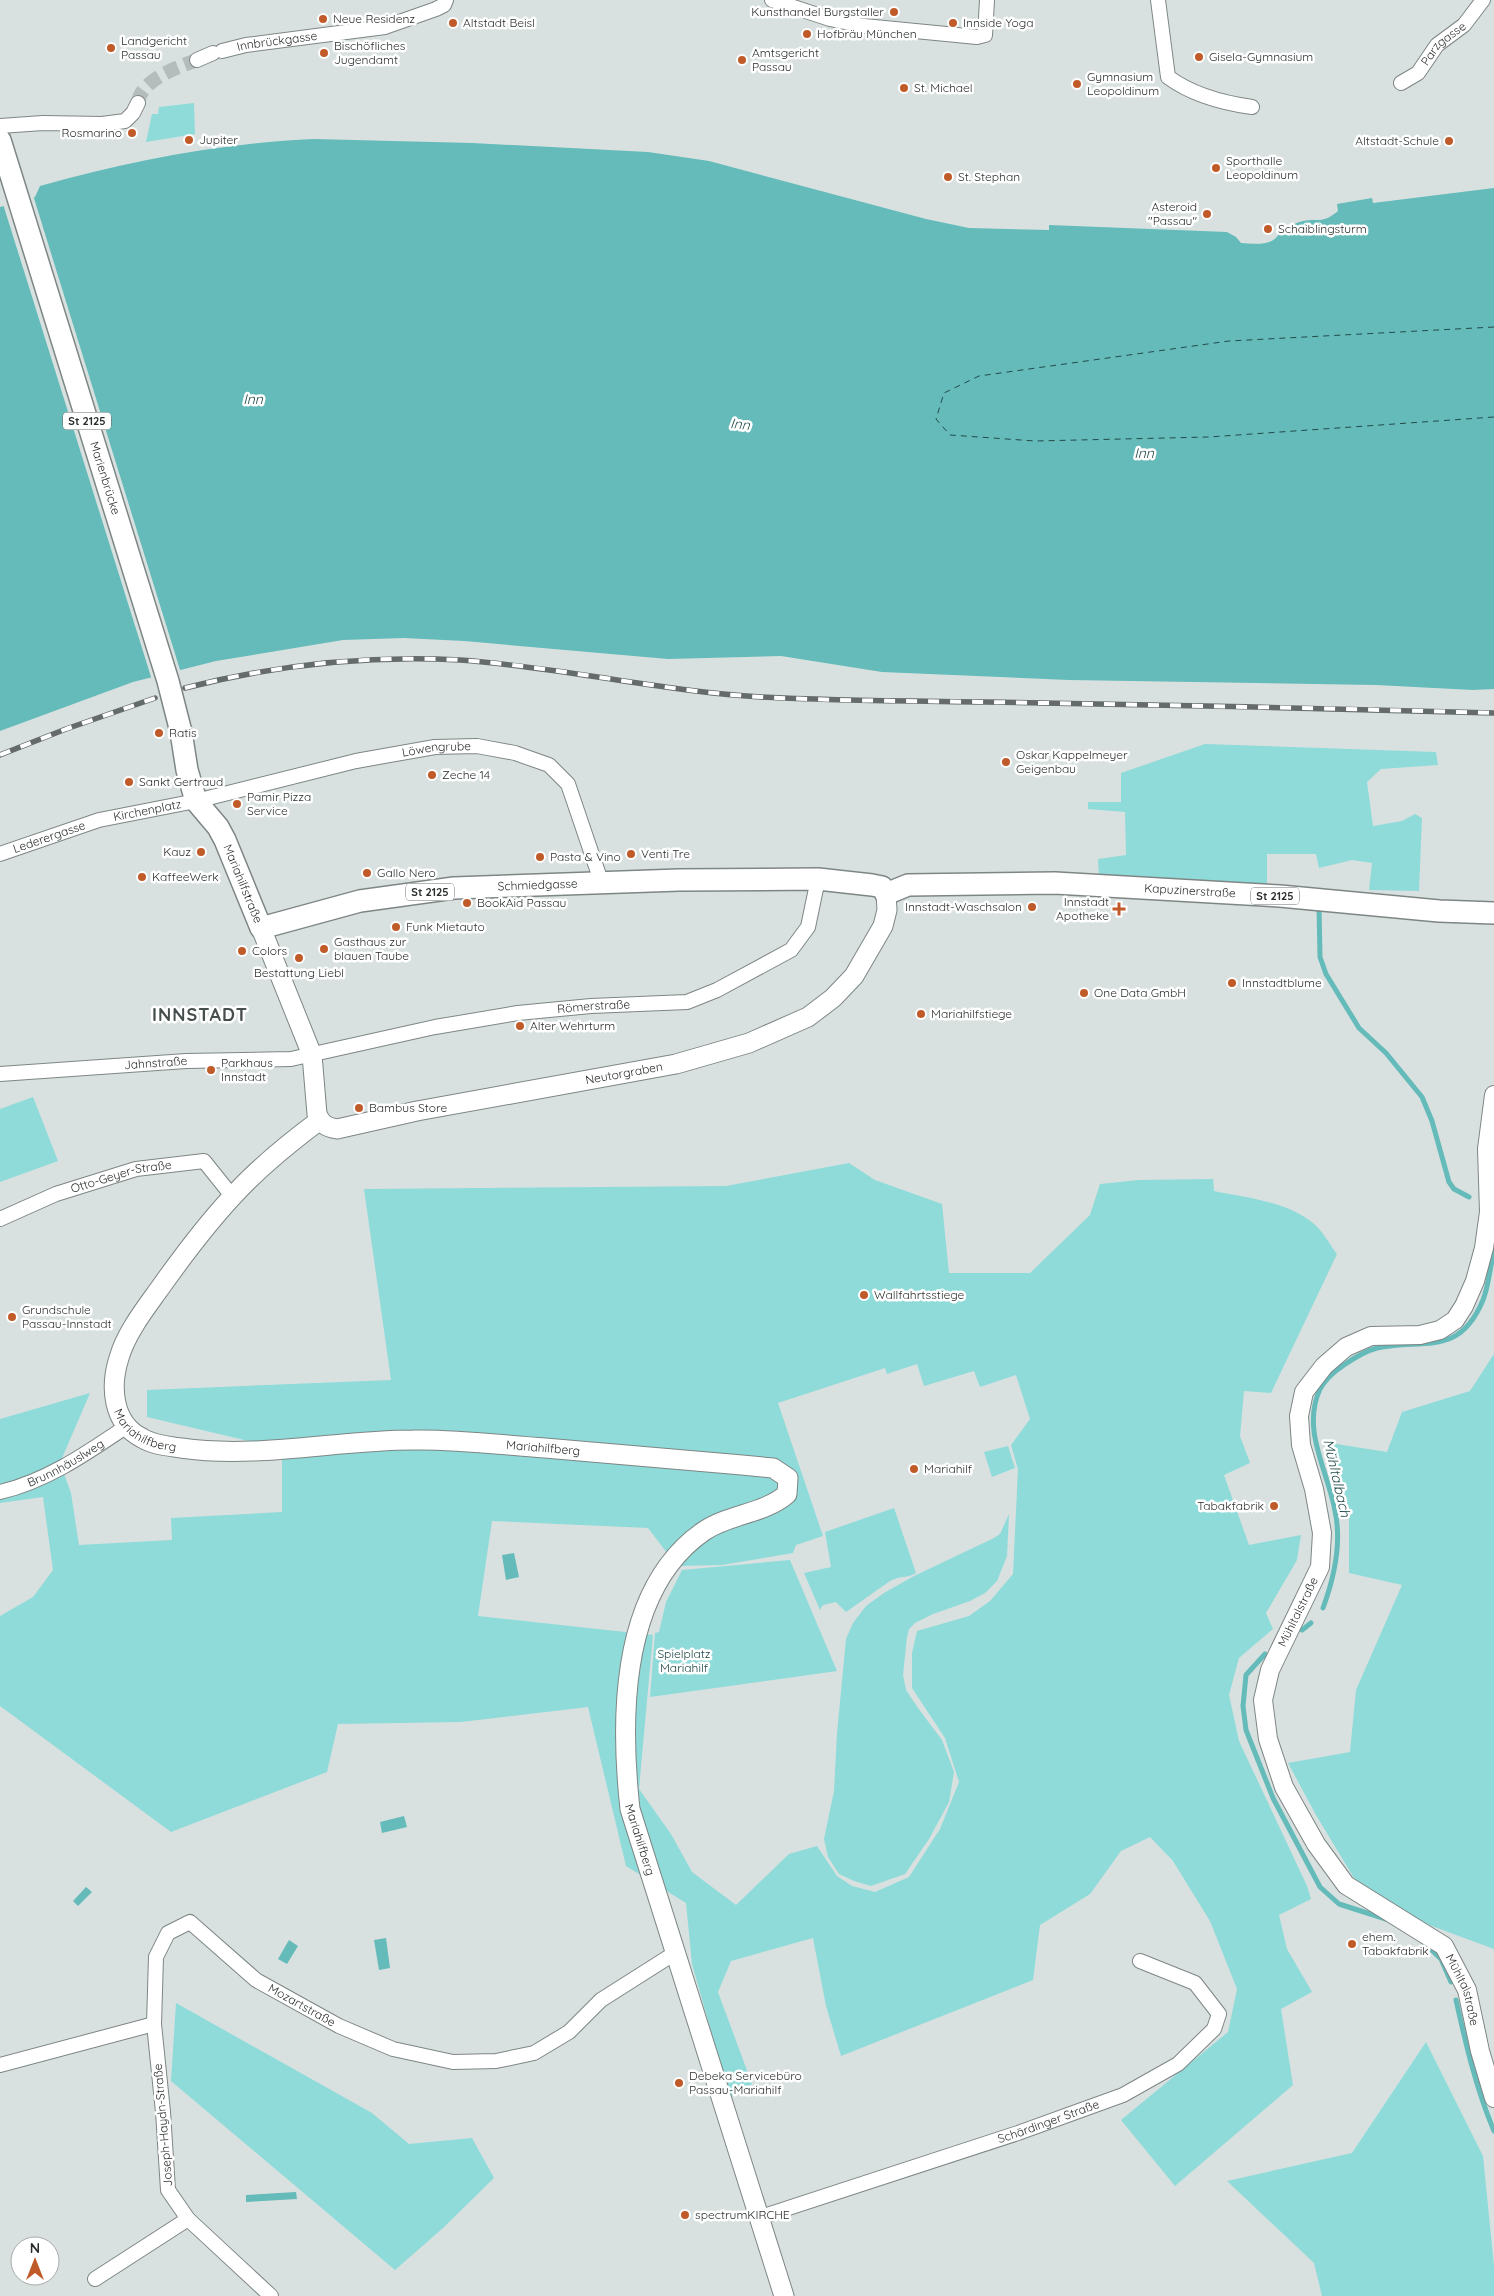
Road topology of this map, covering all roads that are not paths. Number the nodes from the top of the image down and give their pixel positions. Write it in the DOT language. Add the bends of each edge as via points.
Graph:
graph roads {
  1 [pos="446,0"];
  2 [pos="772,0"];
  3 [pos="987,0"];
  4 [pos="1158,0"];
  5 [pos="1483,0"];
  6 [pos="197,60"];
  7 [pos="1401,83"];
  8 [pos="138,103"];
  9 [pos="1252,107"];
  10 [pos="0,126"];
  11 [pos="0,140"];
  12 [pos="168,681"];
  13 [pos="196,801"];
  14 [pos="99,820"];
  15 [pos="0,854"];
  16 [pos="818,879"];
  17 [pos="602,884"];
  18 [pos="886,894"];
  19 [pos="1493,917"];
  20 [pos="261,928"];
  21 [pos="312,1055"];
  22 [pos="0,1074"];
  23 [pos="1494,1095"];
  24 [pos="320,1120"];
  25 [pos="232,1196"];
  26 [pos="0,1219"];
  27 [pos="127,1426"];
  28 [pos="0,1492"];
  29 [pos="674,1953"];
  30 [pos="1140,1961"];
  31 [pos="154,2024"];
  32 [pos="0,2065"];
  33 [pos="1494,2098"];
  34 [pos="758,2218"];
  35 [pos="188,2219"];
  36 [pos="95,2279"];
  37 [pos="270,2296"];
  38 [pos="784,2296"];
  1 -- 6 [label="street, Innbrückgasse" via="436,9 385,27 246,45"];
  2 -- 3 [label="street" via="830,19 864,26 977,37 985,35"];
  4 -- 9 [label="street" via="1168,77 1182,88 1234,105"];
  5 -- 7 [label="street, Parzgasse" via="1464,25 1437,45 1418,73"];
  8 -- 10 [label="street" via="125,121"];
  11 -- 12 [label="main road, Marienbrücke / St 2125"];
  12 -- 13 [label="main road, Mariahilfstraße / St 2125"];
  13 -- 14 [label="street, Kirchenplatz"];
  13 -- 17 [label="street, Löwengrube" via="356,762 435,747 476,746 515,753 549,765 568,784"];
  13 -- 20 [label="main road, Mariahilfstraße / St 2125" via="225,840"];
  14 -- 15 [label="street, Lederergasse"];
  16 -- 17 [label="main road, Schmiedgasse / St 2125"];
  16 -- 18 [label="main road, St 2125" via="872,884 882,887"];
  16 -- 21 [label="street, Römerstraße" via="808,927 791,950 717,990 687,1002 518,1013 435,1027"];
  17 -- 20 [label="main road, Schmiedgasse / St 2125" via="454,888 360,902"];
  18 -- 19 [label="main road, Kapuzinerstraße / St 2125" via="908,885 1055,883 1280,896"];
  18 -- 24 [label="main road, Neutorgraben" via="888,910 883,926 854,976 808,1017 749,1043 676,1064 418,1111 338,1129 326,1127"];
  20 -- 21 [label="main road, Mariahilfstraße"];
  21 -- 22 [label="street, Jahnstraße" via="291,1059 178,1061"];
  21 -- 24 [label="main road, Mariahilfstraße"];
  23 -- 33 [label="street, Mühltalstraße" via="1488,1149 1489,1212 1484,1248 1464,1306 1455,1320 1440,1330 1420,1335 1371,1336 1346,1347 1324,1366 1304,1392 1299,1416 1301,1445 1322,1533 1320,1567 1270,1670 1263,1700 1268,1739 1284,1787 1316,1844 1346,1885 1444,1946 1468,1990 1480,2051"];
  24 -- 25 [label="main road, Mariahilfberg"];
  25 -- 26 [label="street, Otto-Geyer-Straße" via="204,1161 136,1169 56,1194"];
  25 -- 27 [label="main road, Mariahilfberg" via="140,1316 119,1356 114,1397"];
  27 -- 28 [label="street, Brunnhäuslweg" via="77,1460"];
  27 -- 29 [label="main road, Mariahilfberg" via="141,1438 161,1445 208,1451 412,1440 457,1441 742,1464 773,1468 788,1478 787,1494 780,1500 704,1531 676,1556 653,1588 636,1638 626,1721 625,1763 630,1809"];
  29 -- 31 [label="street, Mozartstraße" via="601,2000 569,2032 534,2053 496,2061 453,2062 393,2048 339,2026 256,1980 190,1922 168,1933 156,1957"];
  29 -- 34 [label="main road"];
  30 -- 34 [label="street, Schärdinger Straße" via="1195,1983 1219,2014 1214,2029 1178,2064 1107,2101"];
  31 -- 32 [label="street"];
  31 -- 35 [label="street, Joseph-Haydn-Straße" via="168,2190"];
  34 -- 38 [label="main road"];
  35 -- 36 [label="street"];
  35 -- 37 [label="street, Joseph-Haydn-Straße"];
}
